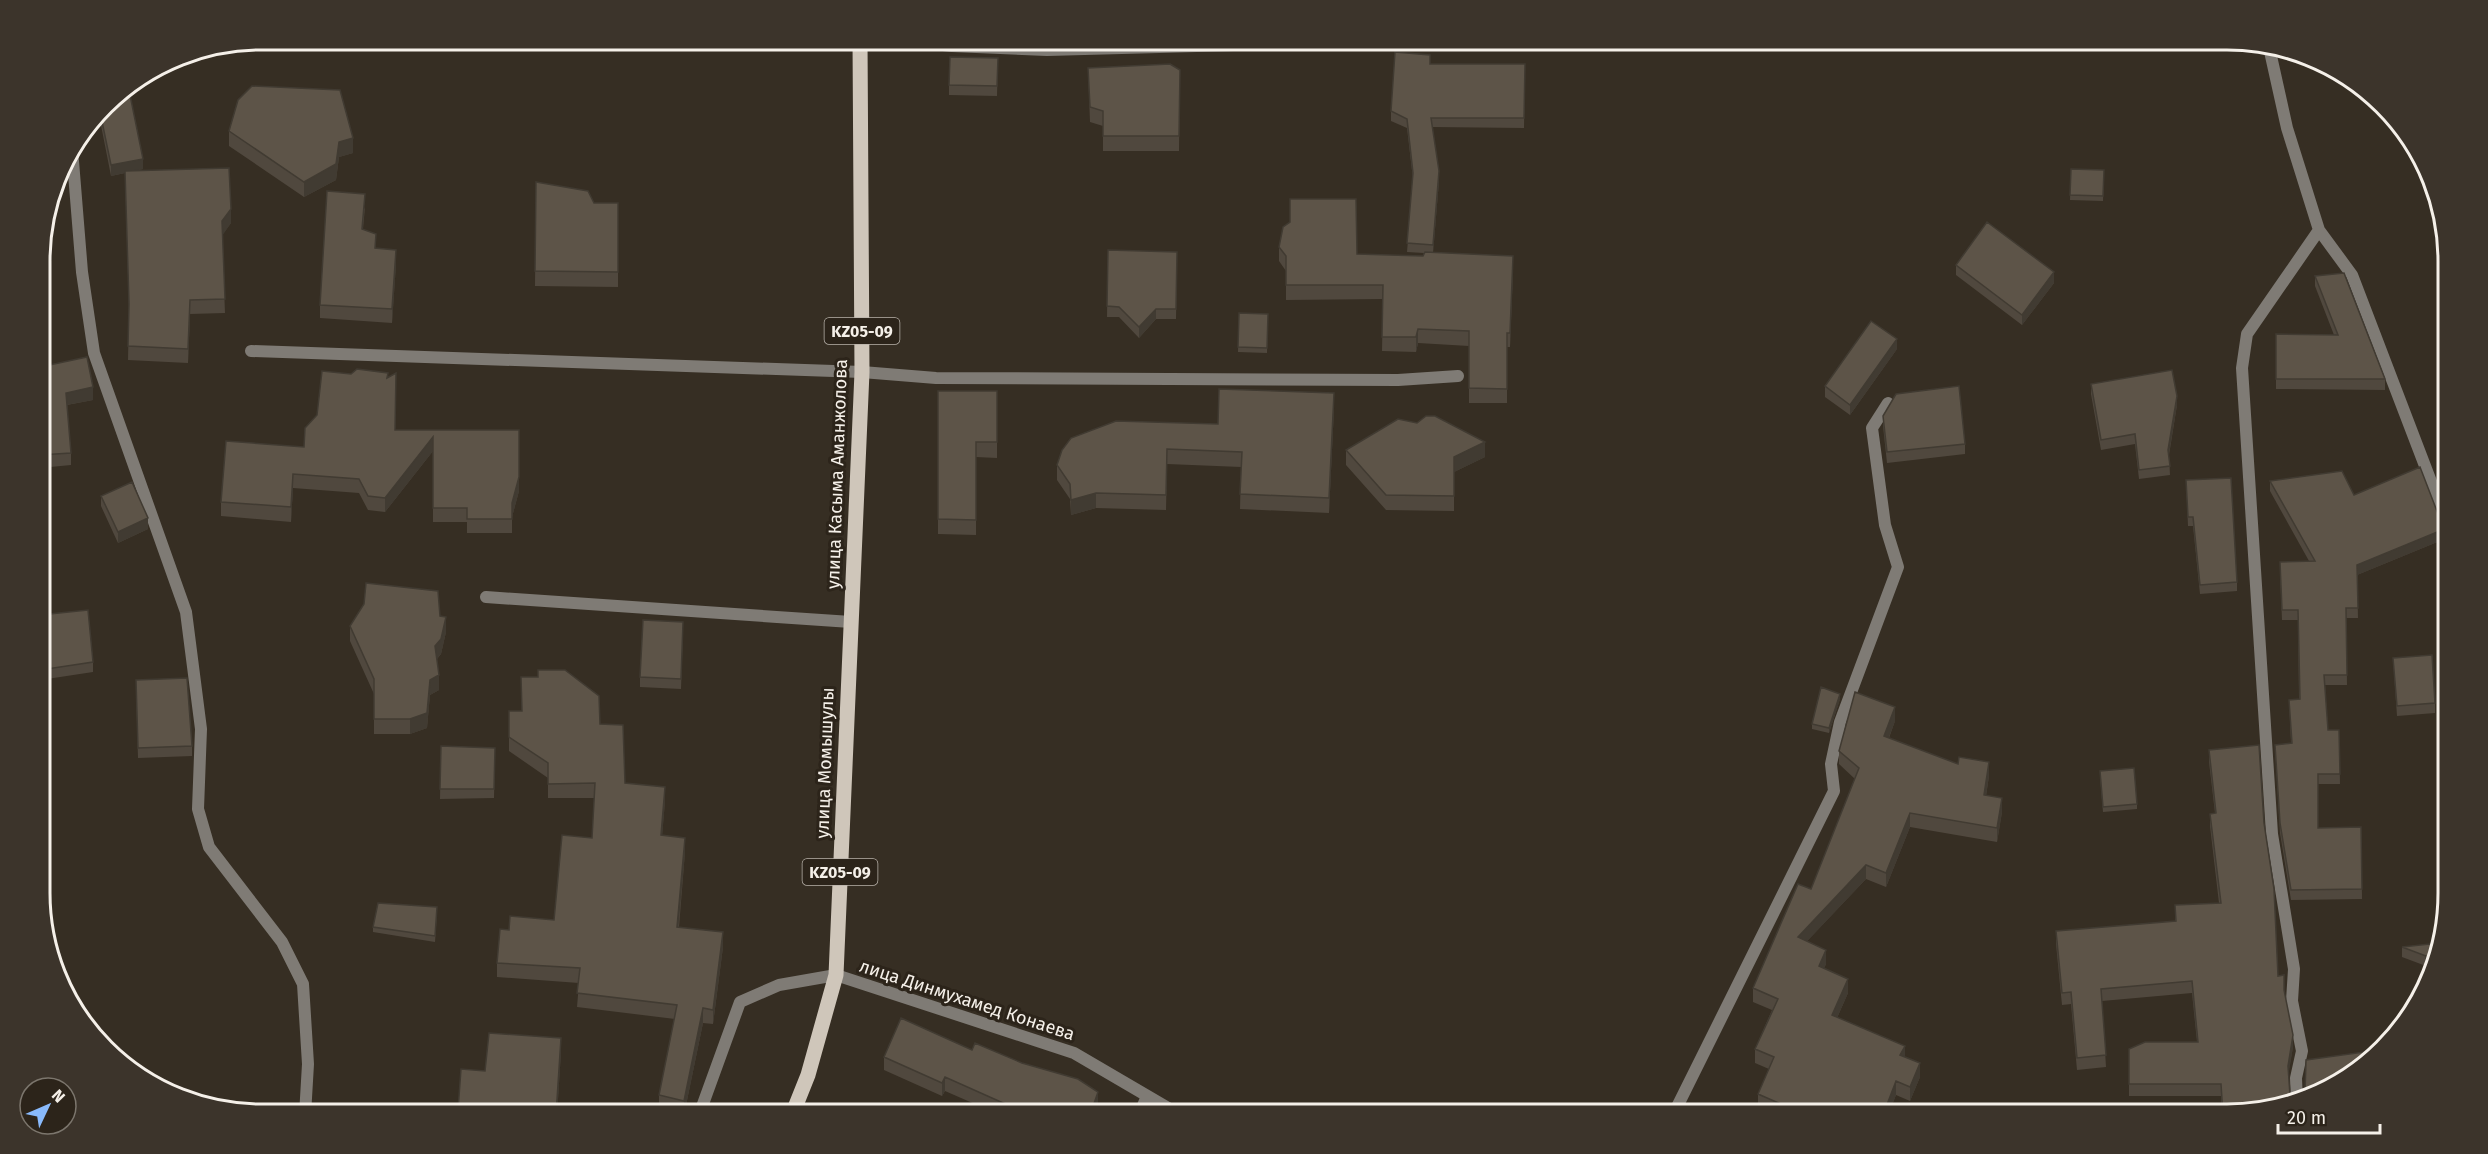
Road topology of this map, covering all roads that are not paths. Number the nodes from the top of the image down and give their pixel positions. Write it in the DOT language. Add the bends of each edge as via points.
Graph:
graph roads {
  1 [pos="860,50"];
  2 [pos="2271,54"];
  3 [pos="73,163"];
  4 [pos="2319,230"];
  5 [pos="250,351"];
  6 [pos="862,372"];
  7 [pos="1458,376"];
  8 [pos="1888,403"];
  9 [pos="2438,500"];
  10 [pos="486,597"];
  11 [pos="851,622"];
  12 [pos="836,975"];
  13 [pos="2297,1092"];
  14 [pos="1147,1096"];
  15 [pos="1678,1104"];
  16 [pos="305,1105"];
  17 [pos="703,1105"];
  18 [pos="796,1105"];
  19 [pos="1143,1105"];
  20 [pos="1162,1105"];
  1 -- 6 [label="main road, улица Касыма Аманжолова / KZ05-09"];
  2 -- 4 [label="street" via="2287,128"];
  3 -- 16 [label="street" via="82,272 94,353 186,612 201,729 198,809 209,848 282,942 303,984 308,1064"];
  4 -- 9 [label="street" via="2352,275"];
  4 -- 13 [label="street" via="2247,334 2242,368 2272,834 2294,969 2292,1001 2302,1051"];
  5 -- 6 [label="street"];
  6 -- 7 [label="street" via="948,378 1398,380"];
  6 -- 11 [label="main road, улица Касыма Аманжолова / KZ05-09"];
  8 -- 15 [label="street" via="1872,428 1886,525 1898,567 1840,722 1832,764 1834,791"];
  10 -- 11 [label="street"];
  11 -- 12 [label="main road, улица Момышулы / KZ05-09"];
  12 -- 14 [label="street, лица Динмухамед Конаева" via="1074,1053"];
  12 -- 17 [label="street" via="779,985 740,1002"];
  12 -- 18 [label="main road, улица Момышулы / KZ05-09"];
  14 -- 19 [label="street"];
  14 -- 20 [label="street, лица Динмухамед Конаева"];
}
